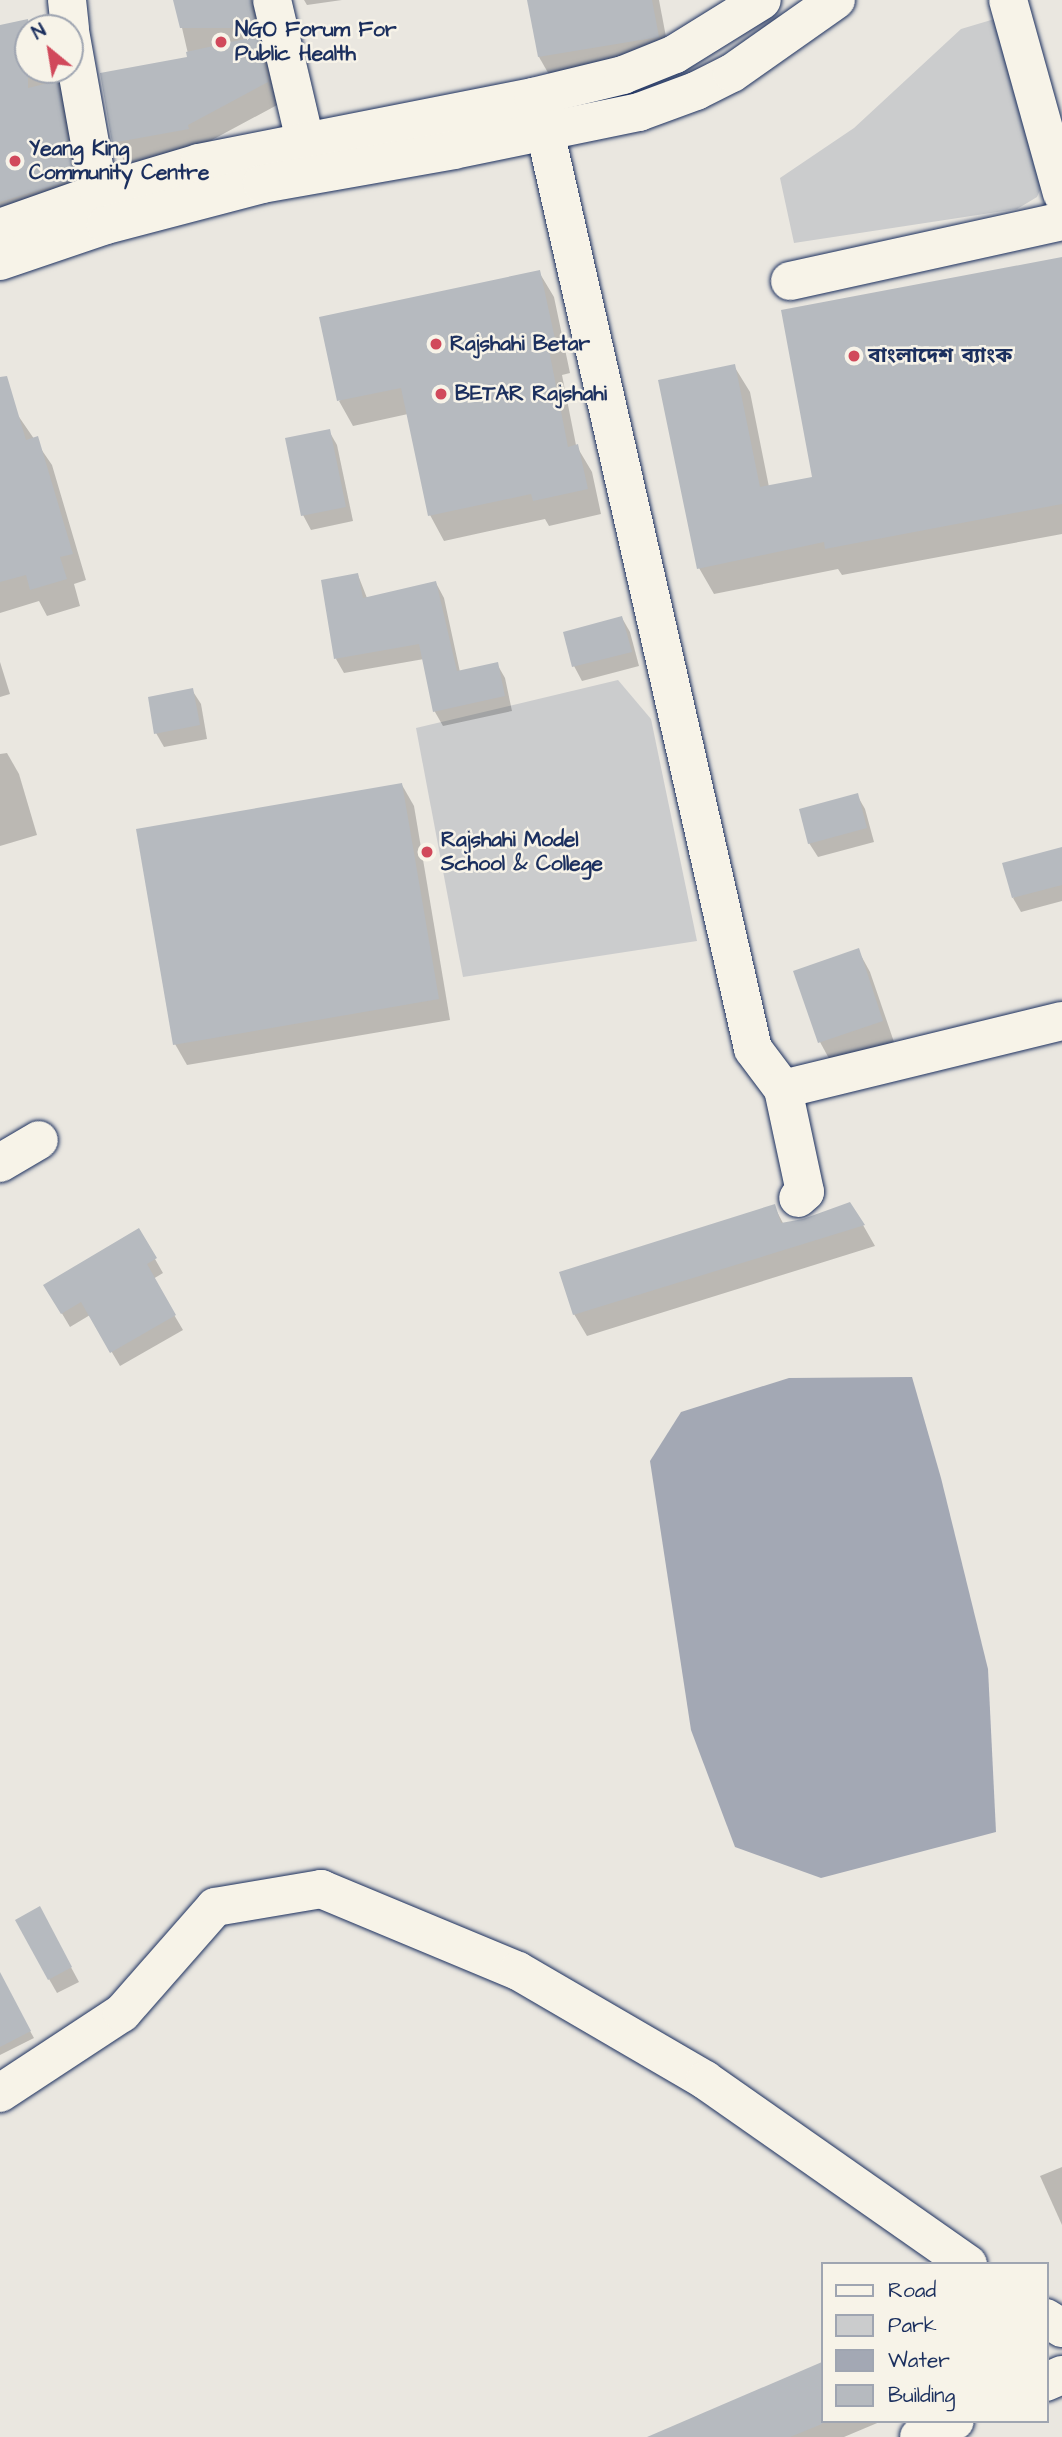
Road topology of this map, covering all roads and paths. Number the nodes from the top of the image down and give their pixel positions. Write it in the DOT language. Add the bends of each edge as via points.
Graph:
graph roads {
  1 [pos="272,0"];
  2 [pos="762,0"];
  3 [pos="836,0"];
  4 [pos="1009,0"];
  5 [pos="80,84"];
  6 [pos="545,131"];
  7 [pos="304,141"];
  8 [pos="99,193"];
  9 [pos="1062,194"];
  10 [pos="1062,221"];
  11 [pos="0,228"];
  12 [pos="0,261"];
  13 [pos="790,281"];
  14 [pos="1062,1021"];
  15 [pos="783,1088"];
  16 [pos="39,1140"];
  17 [pos="0,1163"];
  18 [pos="798,1198"];
  19 [pos="0,2094"];
  20 [pos="965,2262"];
  21 [pos="950,2423"];
  22 [pos="919,2437"];
  1 -- 7 [label="main road"];
  2 -- 7 [label="main road" via="675,54 622,75"];
  3 -- 6 [label="main road" via="774,46 696,91 639,112"];
  4 -- 9 [label="main road"];
  5 -- 8 [label="main road"];
  6 -- 12 [label="main road" via="262,184 106,225"];
  6 -- 15 [label="main road" via="752,1049"];
  7 -- 8 [label="main road" via="199,163"];
  8 -- 11 [label="main road"];
  10 -- 13 [label="main road"];
  14 -- 15 [label="main road"];
  15 -- 18 [label="main road" via="805,1192"];
  16 -- 17 [label="main road"];
  19 -- 20 [label="main road" via="122,2012 215,1907 320,1889 518,1971 705,2080"];
  21 -- 22 [label="main road"];
}
